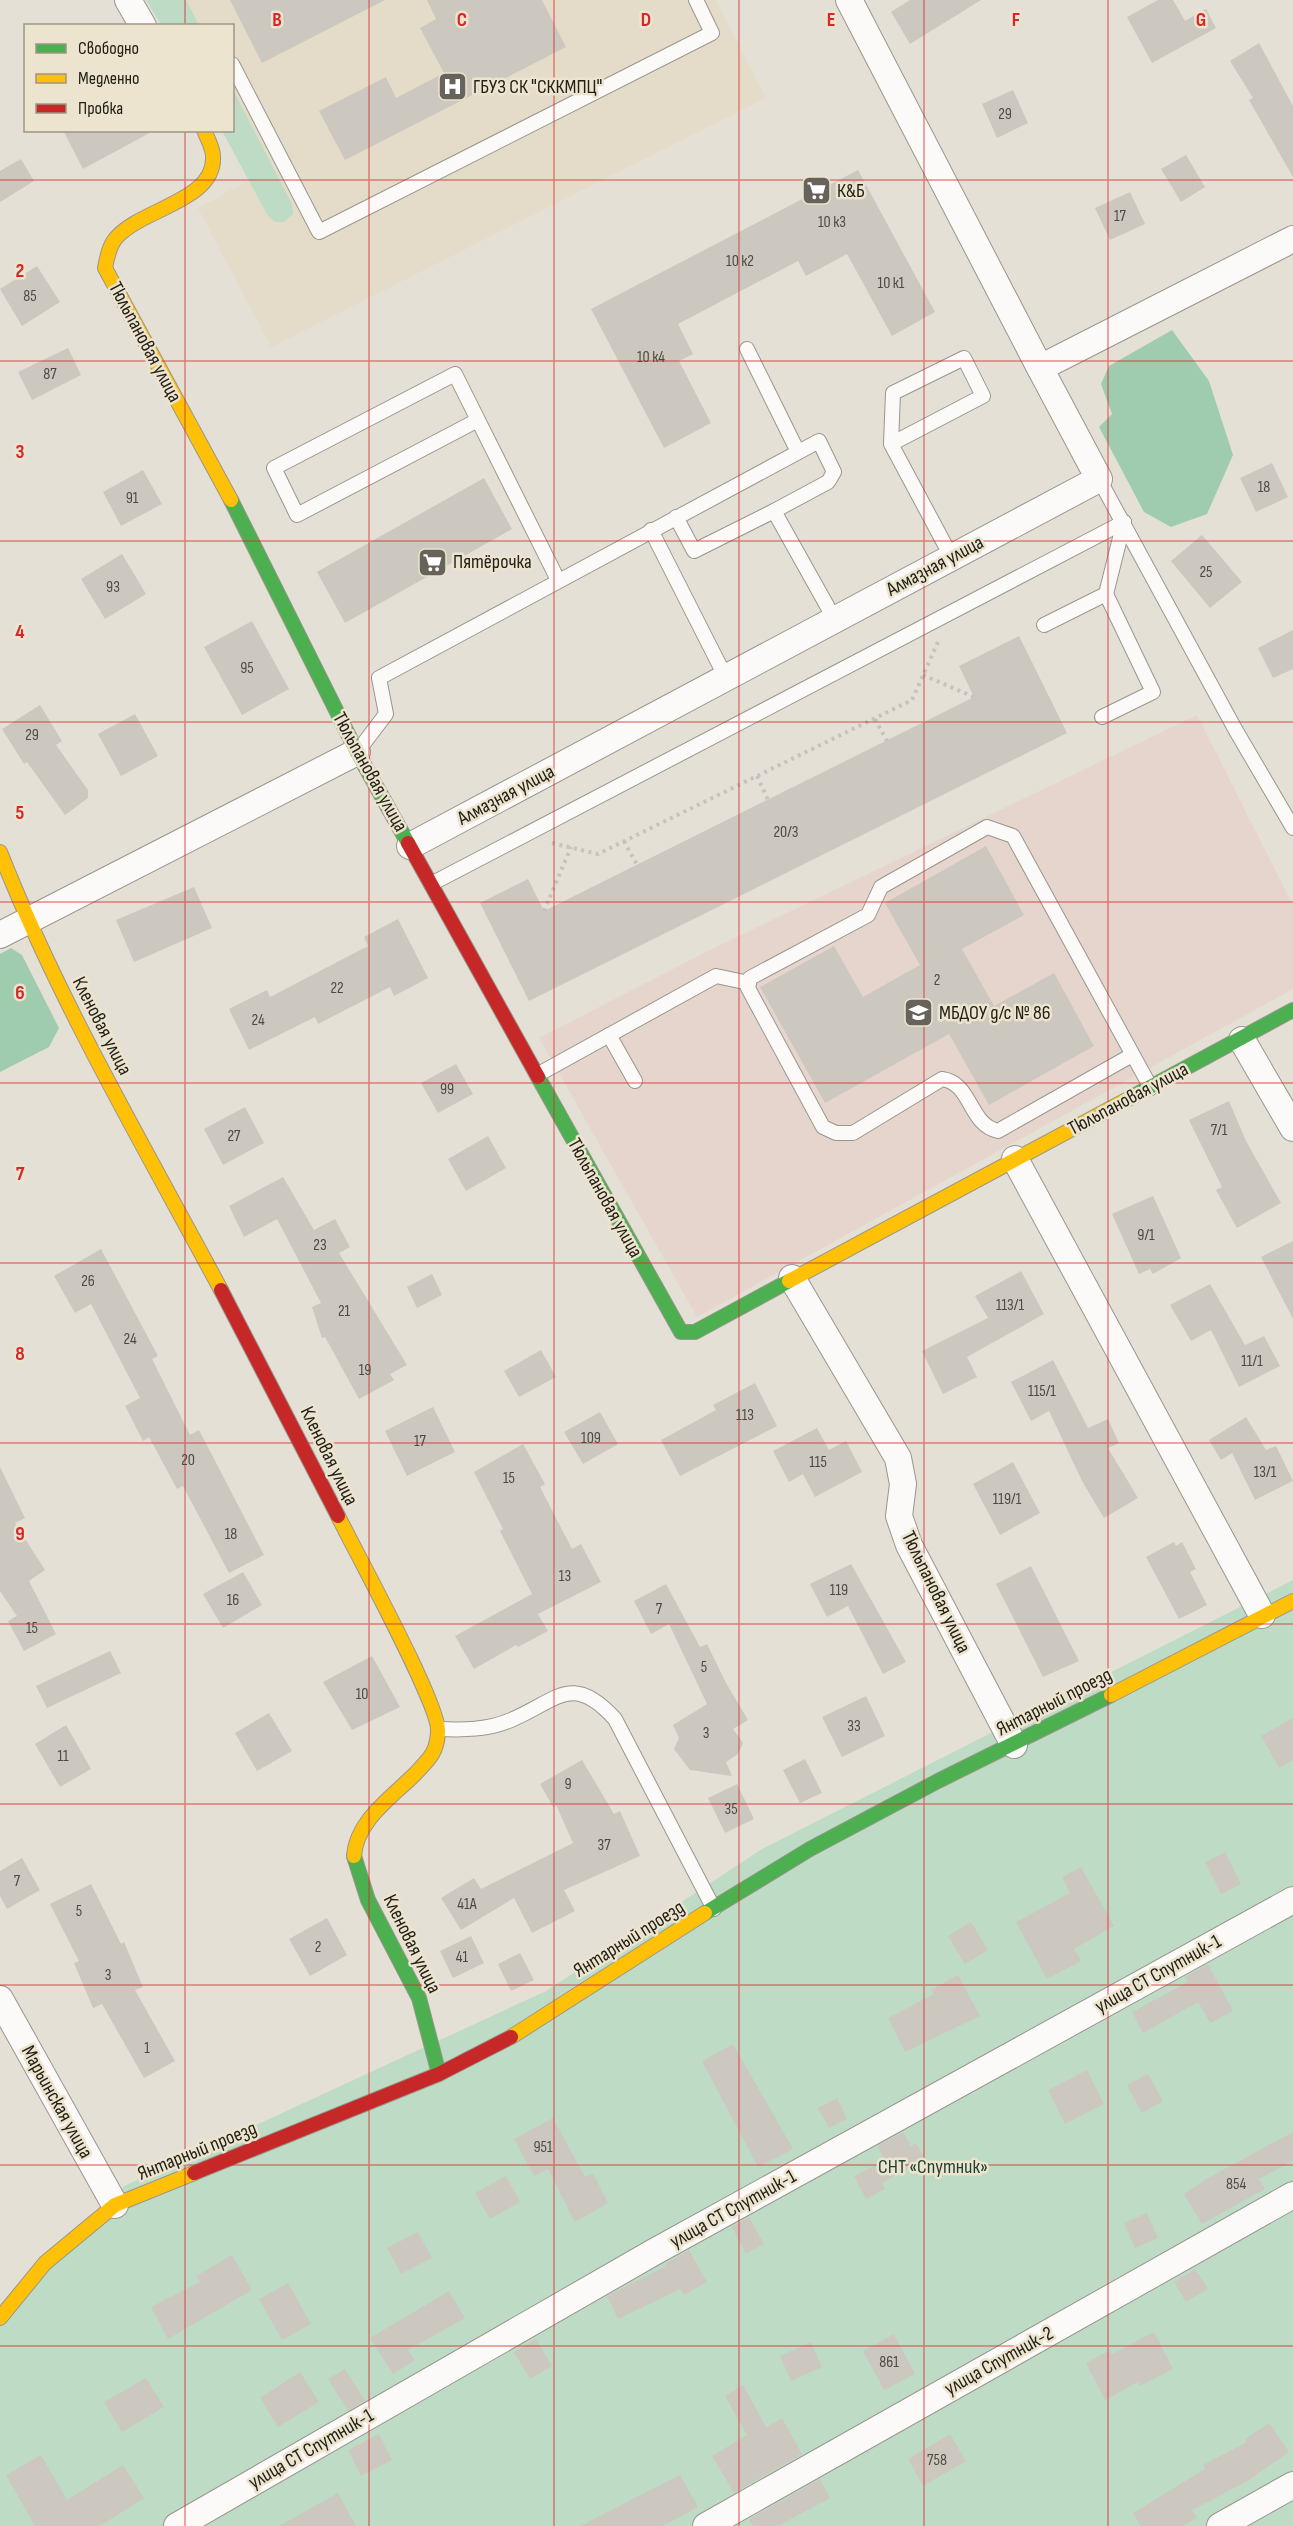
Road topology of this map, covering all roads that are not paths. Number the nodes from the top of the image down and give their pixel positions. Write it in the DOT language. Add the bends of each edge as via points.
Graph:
graph roads {
  1 [pos="128,0"];
  2 [pos="696,0"];
  3 [pos="849,0"];
  4 [pos="142,24"];
  5 [pos="234,68"];
  6 [pos="205,132"];
  7 [pos="1293,239"];
  8 [pos="747,349"];
  9 [pos="1040,368"];
  10 [pos="478,420"];
  11 [pos="891,444"];
  12 [pos="798,452"];
  13 [pos="1099,479"];
  14 [pos="774,512"];
  15 [pos="676,517"];
  16 [pos="1124,522"];
  17 [pos="651,530"];
  18 [pos="952,558"];
  19 [pos="558,580"];
  20 [pos="1106,594"];
  21 [pos="835,620"];
  22 [pos="1044,625"];
  23 [pos="726,678"];
  24 [pos="1102,717"];
  25 [pos="357,752"];
  26 [pos="1293,828"];
  27 [pos="410,846"];
  28 [pos="0,852"];
  29 [pos="431,884"];
  30 [pos="27,921"];
  31 [pos="0,935"];
  32 [pos="749,983"];
  33 [pos="1293,1010"];
  34 [pos="609,1035"];
  35 [pos="1242,1040"];
  36 [pos="1132,1055"];
  37 [pos="537,1075"];
  38 [pos="634,1081"];
  39 [pos="1150,1088"];
  40 [pos="1293,1128"];
  41 [pos="1015,1159"];
  42 [pos="792,1278"];
  43 [pos="1293,1601"];
  44 [pos="1262,1615"];
  45 [pos="439,1729"];
  46 [pos="1014,1745"];
  47 [pos="1293,1900"];
  48 [pos="714,1909"];
  49 [pos="0,1999"];
  50 [pos="439,2074"];
  51 [pos="1293,2195"];
  52 [pos="115,2205"];
  53 [pos="0,2318"];
  54 [pos="1293,2485"];
  55 [pos="177,2526"];
  56 [pos="706,2526"];
  57 [pos="1221,2526"];
  1 -- 4 [label="street"];
  2 -- 5 [label="lane" via="712,33 319,232"];
  3 -- 9 [label="street"];
  6 -- 25 [label="street, Тюльпановая улица" via="214,147 216,165 209,180 130,225 112,244 105,268 235,508"];
  7 -- 9 [label="street"];
  8 -- 12 [label="lane"];
  9 -- 13 [label="street"];
  10 -- 10 [label="lane" via="455,374 274,468 297,515"];
  10 -- 19 [label="lane"];
  11 -- 11 [label="lane" via="983,396 964,358 893,393"];
  11 -- 18 [label="lane"];
  12 -- 14 [label="lane" via="819,441 834,472 828,482"];
  12 -- 15 [label="lane"];
  13 -- 16 [label="lane"];
  13 -- 18 [label="street, Алмазная улица"];
  14 -- 15 [label="lane" via="694,551"];
  14 -- 21 [label="lane"];
  15 -- 17 [label="lane"];
  16 -- 20 [label="lane"];
  16 -- 26 [label="lane"];
  16 -- 29 [label="lane"];
  17 -- 19 [label="lane"];
  17 -- 23 [label="lane"];
  18 -- 21 [label="street, Алмазная улица"];
  19 -- 25 [label="lane" via="380,678 386,714"];
  20 -- 22 [label="lane"];
  20 -- 24 [label="lane" via="1153,692"];
  21 -- 23 [label="street, Алмазная улица"];
  23 -- 27 [label="street, Алмазная улица"];
  25 -- 27 [label="street, Тюльпановая улица"];
  25 -- 30 [label="street"];
  27 -- 29 [label="street, Тюльпановая улица"];
  28 -- 30 [label="street, Кленовая улица"];
  29 -- 37 [label="street, Тюльпановая улица"];
  30 -- 31 [label="street"];
  30 -- 45 [label="street, Кленовая улица" via="282,1405 426,1693"];
  32 -- 34 [label="lane" via="716,976"];
  32 -- 36 [label="lane" via="748,988 823,1127 836,1133 853,1133 942,1079 952,1081 962,1090 981,1123 998,1131"];
  32 -- 36 [label="lane" via="750,978 868,915 880,887 987,827 1012,836"];
  33 -- 35 [label="street, Тюльпановая улица"];
  34 -- 37 [label="lane"];
  34 -- 38 [label="lane"];
  35 -- 39 [label="street, Тюльпановая улица"];
  35 -- 40 [label="street"];
  36 -- 39 [label="lane"];
  37 -- 42 [label="street, Тюльпановая улица" via="681,1332 695,1332"];
  39 -- 41 [label="street, Тюльпановая улица"];
  41 -- 42 [label="street, Тюльпановая улица"];
  41 -- 44 [label="street"];
  42 -- 46 [label="street, Тюльпановая улица" via="898,1458 903,1484 899,1516 909,1545"];
  43 -- 44 [label="street, Янтарный проезд"];
  44 -- 46 [label="street, Янтарный проезд"];
  45 -- 48 [label="lane" via="469,1731 509,1720 559,1695 579,1692 598,1700 615,1719"];
  45 -- 50 [label="street, Кленовая улица" via="434,1754 366,1823 355,1840 354,1858 368,1900 419,1998"];
  46 -- 48 [label="street, Янтарный проезд" via="810,1849"];
  47 -- 55 [label="street, улица СТ Спутник-1" via="654,2252"];
  48 -- 50 [label="street, Янтарный проезд" via="523,2031"];
  49 -- 52 [label="street, Марьинская улица"];
  50 -- 52 [label="street, Янтарный проезд"];
  51 -- 56 [label="street, улица Спутник-2"];
  52 -- 53 [label="street, Янтарный проезд" via="45,2263"];
  54 -- 57 [label="street"];
}
